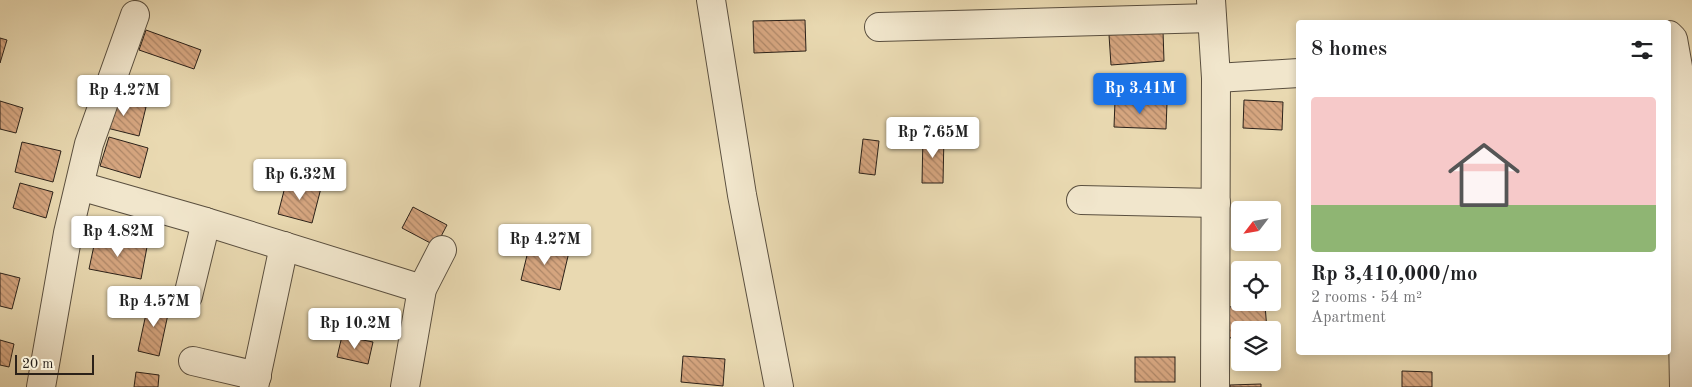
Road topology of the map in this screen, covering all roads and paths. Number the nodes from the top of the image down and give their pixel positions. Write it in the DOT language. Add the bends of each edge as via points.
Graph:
graph roads {
  1 [pos="712,0"];
  2 [pos="1212,9"];
  3 [pos="135,16"];
  4 [pos="879,28"];
  5 [pos="1671,38"];
  6 [pos="1296,74"];
  7 [pos="1216,78"];
  8 [pos="80,186"];
  9 [pos="1081,200"];
  10 [pos="1216,203"];
  11 [pos="206,222"];
  12 [pos="284,246"];
  13 [pos="442,250"];
  14 [pos="422,290"];
  15 [pos="188,296"];
  16 [pos="192,361"];
  17 [pos="255,381"];
  18 [pos="40,387"];
  19 [pos="405,387"];
  20 [pos="779,387"];
  21 [pos="1215,387"];
  22 [pos="1684,387"];
  1 -- 20 [label="street" via="742,195"];
  2 -- 4 [label="street"];
  2 -- 7 [label="street"];
  3 -- 8 [label="street" via="89,144"];
  5 -- 22 [label="street" via="1678,67"];
  6 -- 7 [label="street"];
  7 -- 10 [label="street"];
  8 -- 11 [label="street"];
  8 -- 18 [label="street" via="68,233"];
  9 -- 10 [label="street"];
  10 -- 21 [label="street"];
  11 -- 12 [label="street"];
  11 -- 15 [label="street"];
  12 -- 14 [label="street"];
  12 -- 17 [label="street"];
  13 -- 14 [label="street"];
  14 -- 19 [label="street"];
  16 -- 17 [label="street"];
}
